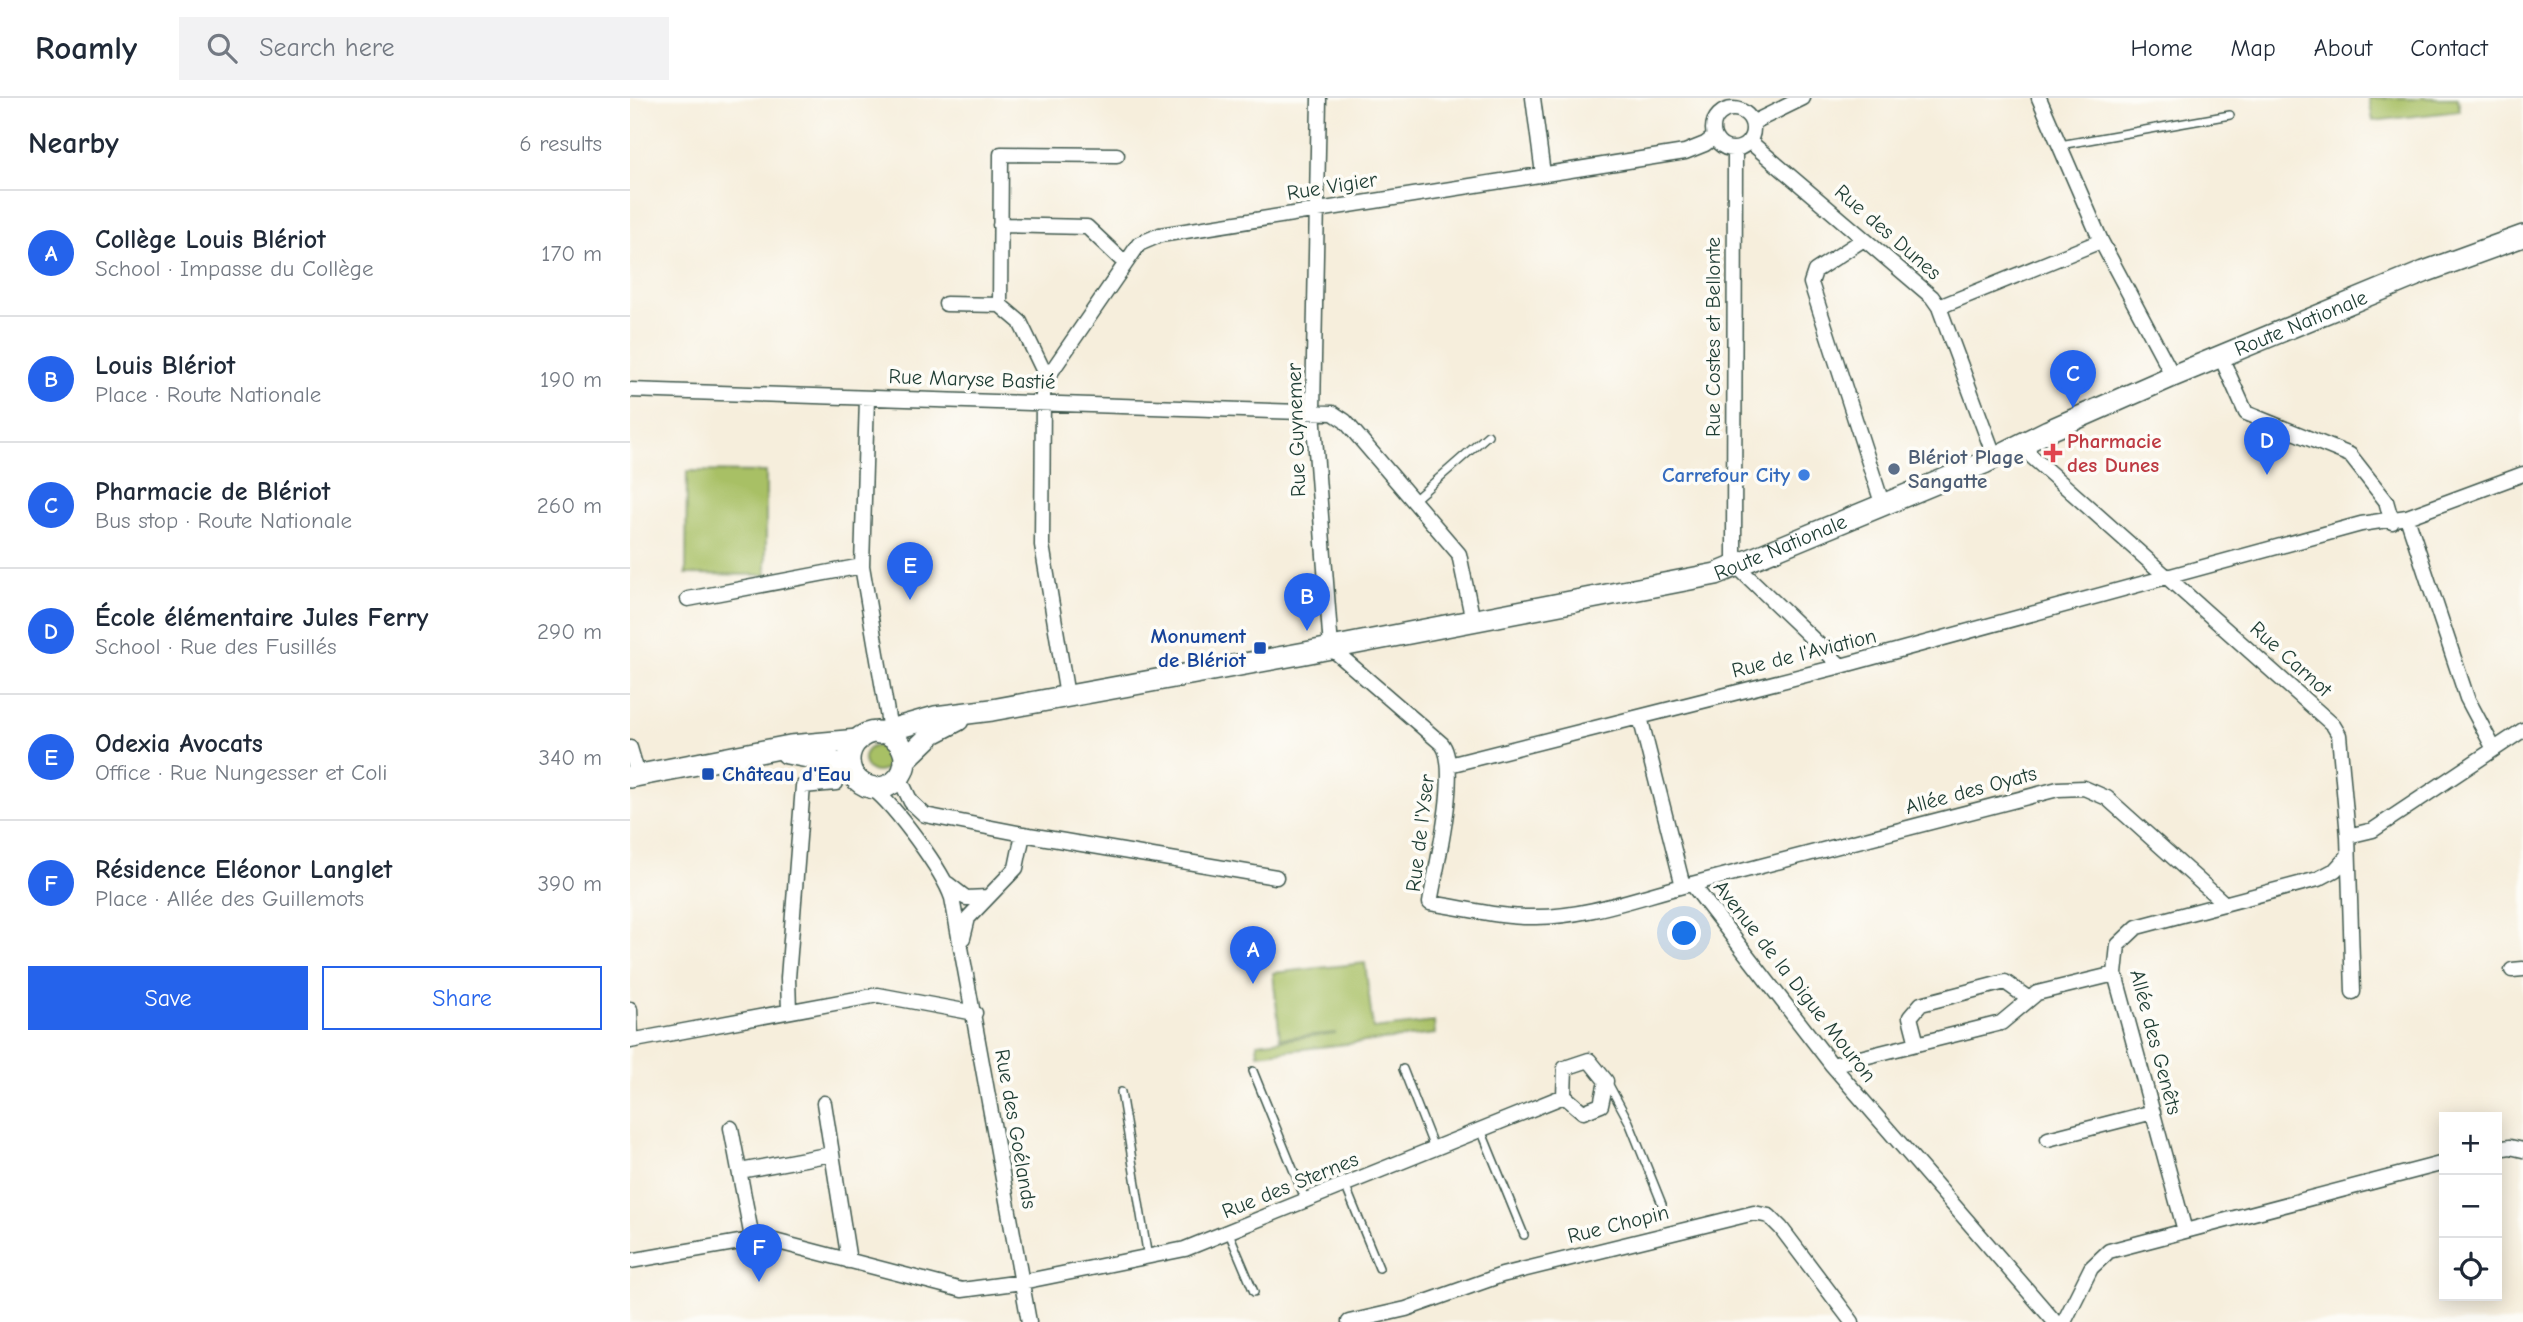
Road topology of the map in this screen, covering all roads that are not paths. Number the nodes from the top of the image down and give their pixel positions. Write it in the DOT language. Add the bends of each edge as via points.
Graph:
graph roads {
  1 [pos="1319,98"];
  2 [pos="1533,98"];
  3 [pos="1803,98"];
  4 [pos="2039,98"];
  5 [pos="1727,104"];
  6 [pos="2230,114"];
  7 [pos="1752,123"];
  8 [pos="1714,136"];
  9 [pos="1749,141"];
  10 [pos="2059,145"];
  11 [pos="1735,149"];
  12 [pos="1117,155"];
  13 [pos="1544,174"];
  14 [pos="1318,209"];
  15 [pos="1000,225"];
  16 [pos="2523,236"];
  17 [pos="1864,239"];
  18 [pos="2101,241"];
  19 [pos="1125,262"];
  20 [pos="946,304"];
  21 [pos="1000,305"];
  22 [pos="1939,307"];
  23 [pos="2221,357"];
  24 [pos="2173,376"];
  25 [pos="1047,378"];
  26 [pos="630,390"];
  27 [pos="867,398"];
  28 [pos="1042,402"];
  29 [pos="1313,411"];
  30 [pos="1488,435"];
  31 [pos="2023,443"];
  32 [pos="1995,458"];
  33 [pos="2523,474"];
  34 [pos="1414,500"];
  35 [pos="1883,506"];
  36 [pos="2407,517"];
  37 [pos="2392,522"];
  38 [pos="862,566"];
  39 [pos="1737,566"];
  40 [pos="2169,578"];
  41 [pos="688,599"];
  42 [pos="1473,621"];
  43 [pos="1331,648"];
  44 [pos="1841,666"];
  45 [pos="1067,696"];
  46 [pos="992,710"];
  47 [pos="1640,717"];
  48 [pos="2523,730"];
  49 [pos="889,734"];
  50 [pos="858,740"];
  51 [pos="630,748"];
  52 [pos="2494,749"];
  53 [pos="747,755"];
  54 [pos="1449,765"];
  55 [pos="902,768"];
  56 [pos="634,776"];
  57 [pos="844,777"];
  58 [pos="872,788"];
  59 [pos="1023,834"];
  60 [pos="2348,836"];
  61 [pos="2348,856"];
  62 [pos="1276,877"];
  63 [pos="945,881"];
  64 [pos="1688,885"];
  65 [pos="991,896"];
  66 [pos="2225,904"];
  67 [pos="962,943"];
  68 [pos="2115,974"];
  69 [pos="2353,992"];
  70 [pos="2029,999"];
  71 [pos="630,1009"];
  72 [pos="789,1011"];
  73 [pos="975,1013"];
  74 [pos="631,1041"];
  75 [pos="1917,1044"];
  76 [pos="1832,1065"];
  77 [pos="1403,1069"];
  78 [pos="1253,1071"];
  79 [pos="1606,1081"];
  80 [pos="1121,1092"];
  81 [pos="1564,1096"];
  82 [pos="824,1103"];
  83 [pos="2153,1112"];
  84 [pos="731,1128"];
  85 [pos="1482,1130"];
  86 [pos="2048,1139"];
  87 [pos="2502,1148"];
  88 [pos="1434,1149"];
  89 [pos="2523,1150"];
  90 [pos="832,1154"];
  91 [pos="2439,1164"];
  92 [pos="740,1171"];
  93 [pos="1345,1185"];
  94 [pos="1306,1201"];
  95 [pos="1662,1204"];
  96 [pos="2185,1231"];
  97 [pos="1229,1233"];
  98 [pos="1524,1235"];
  99 [pos="752,1238"];
  100 [pos="1149,1259"];
  101 [pos="630,1261"];
  102 [pos="849,1261"];
  103 [pos="1379,1268"];
  104 [pos="1022,1282"];
  105 [pos="1255,1292"];
  106 [pos="1029,1322"];
  107 [pos="1349,1322"];
  108 [pos="1852,1322"];
  109 [pos="2055,1322"];
  110 [pos="2064,1322"];
  1 -- 14 [label="street, Rue Guynemer"];
  2 -- 13 [label="street"];
  3 -- 7 [label="street"];
  4 -- 10 [label="street"];
  5 -- 7 [label="street"];
  5 -- 8 [label="street" via="1715,120"];
  6 -- 10 [label="lane"];
  7 -- 9 [label="street"];
  8 -- 11 [label="street" via="1723,147"];
  8 -- 13 [label="street, Rue Vigier" via="1705,145 1685,152"];
  9 -- 11 [label="street"];
  9 -- 17 [label="street, Rue des Dunes"];
  10 -- 18 [label="street"];
  11 -- 39 [label="street, Rue Costes et Bellonte" via="1733,550"];
  12 -- 15 [label="street" via="1001,154"];
  13 -- 14 [label="street, Rue Vigier"];
  14 -- 19 [label="street, Rue Vigier" via="1152,237 1139,244"];
  14 -- 29 [label="street, Rue Guynemer"];
  15 -- 19 [label="street" via="1087,227"];
  15 -- 21 [label="street"];
  16 -- 23 [label="main road, Route Nationale"];
  17 -- 22 [label="street, Rue des Dunes"];
  17 -- 35 [label="street" via="1815,271 1811,283"];
  18 -- 22 [label="street"];
  18 -- 24 [label="street"];
  19 -- 25 [label="street, Rue Vigier"];
  20 -- 21 [label="street"];
  21 -- 25 [label="street" via="1020,323"];
  22 -- 32 [label="street, Rue des Dunes"];
  23 -- 24 [label="main road, Route Nationale"];
  23 -- 37 [label="street" via="2242,408 2254,419 2350,454 2386,501"];
  24 -- 31 [label="main road, Route Nationale"];
  25 -- 28 [label="street, Rue Vigier"];
  26 -- 27 [label="street, Rue Maryse Bastié"];
  27 -- 28 [label="street, Rue Maryse Bastié"];
  27 -- 38 [label="street"];
  28 -- 29 [label="street, Rue Maryse Bastié"];
  28 -- 45 [label="street, Rue Vigier" via="1042,545"];
  29 -- 34 [label="street, Rue Maryse Bastié" via="1342,417"];
  29 -- 43 [label="street, Rue Guynemer"];
  30 -- 34 [label="lane"];
  31 -- 32 [label="main road, Route Nationale"];
  31 -- 40 [label="street, Rue Carnot"];
  32 -- 35 [label="main road, Route Nationale"];
  33 -- 36 [label="street, Rue de l'Aviation"];
  34 -- 42 [label="street, Rue Maryse Bastié" via="1460,554"];
  35 -- 39 [label="main road, Route Nationale"];
  36 -- 37 [label="street, Rue de l'Aviation"];
  36 -- 52 [label="street" via="2467,698"];
  37 -- 40 [label="street, Rue de l'Aviation" via="2361,524"];
  38 -- 41 [label="street"];
  38 -- 49 [label="street"];
  39 -- 42 [label="main road, Route Nationale" via="1690,580"];
  39 -- 44 [label="street"];
  40 -- 44 [label="street, Rue de l'Aviation"];
  40 -- 60 [label="street, Rue Carnot" via="2333,725 2342,745"];
  42 -- 43 [label="main road, Route Nationale"];
  43 -- 45 [label="main road, Route Nationale"];
  43 -- 54 [label="street, Rue de l'Yser" via="1441,744"];
  44 -- 47 [label="street, Rue de l'Aviation"];
  45 -- 46 [label="main road, Route Nationale"];
  46 -- 49 [label="main road, Route Nationale" via="936,717"];
  46 -- 55 [label="main road, Route Nationale" via="942,727 924,739"];
  47 -- 54 [label="street, Rue de l'Aviation"];
  47 -- 64 [label="street, Avenue de la Digue Mouron"];
  48 -- 52 [label="street"];
  49 -- 50 [label="main road" via="867,734"];
  49 -- 55 [label="main road"];
  50 -- 53 [label="main road" via="800,744"];
  50 -- 57 [label="main road"];
  51 -- 56 [label="street"];
  52 -- 60 [label="street" via="2373,830"];
  53 -- 56 [label="main road"];
  53 -- 57 [label="main road" via="791,753 834,762"];
  54 -- 64 [label="street, Rue de l'Yser" via="1430,903 1546,917"];
  55 -- 58 [label="main road" via="889,785"];
  55 -- 59 [label="street" via="911,802 925,816"];
  57 -- 58 [label="main road"];
  57 -- 72 [label="street" via="803,786"];
  58 -- 63 [label="street, Rue des Goélands"];
  59 -- 62 [label="street"];
  59 -- 65 [label="street" via="1019,863"];
  60 -- 61 [label="street, Rue Carnot"];
  61 -- 66 [label="street, Allée des Genêts" via="2335,870 2318,878"];
  61 -- 69 [label="street, Rue Carnot"];
  63 -- 65 [label="street, Rue des Goélands" via="966,898"];
  63 -- 67 [label="street, Rue des Goélands"];
  64 -- 66 [label="street, Allée des Oyats" via="2077,787 2107,798"];
  64 -- 76 [label="street, Avenue de la Digue Mouron"];
  65 -- 67 [label="street" via="968,918"];
  66 -- 68 [label="street, Allée des Genêts" via="2131,930 2115,953"];
  67 -- 73 [label="street, Rue des Goélands"];
  68 -- 70 [label="street" via="2042,991"];
  68 -- 83 [label="street, Allée des Genêts"];
  70 -- 75 [label="street" via="2006,1021"];
  70 -- 75 [label="street" via="2005,982 1921,1004 1910,1017"];
  71 -- 74 [label="street"];
  72 -- 73 [label="street" via="878,995"];
  72 -- 74 [label="street"];
  73 -- 104 [label="street, Rue des Goélands"];
  75 -- 76 [label="street"];
  76 -- 109 [label="street, Avenue de la Digue Mouron"];
  77 -- 88 [label="lane"];
  78 -- 94 [label="lane"];
  79 -- 81 [label="street" via="1601,1105 1583,1112"];
  79 -- 81 [label="street" via="1588,1060 1565,1068"];
  79 -- 95 [label="lane" via="1629,1122"];
  80 -- 100 [label="lane"];
  81 -- 85 [label="street, Rue des Sternes"];
  82 -- 90 [label="street"];
  83 -- 86 [label="street"];
  83 -- 96 [label="street, Allée des Genêts"];
  84 -- 92 [label="street"];
  85 -- 88 [label="street, Rue des Sternes"];
  85 -- 98 [label="lane"];
  87 -- 89 [label="street"];
  88 -- 93 [label="street, Rue des Sternes"];
  90 -- 92 [label="street"];
  90 -- 102 [label="street"];
  91 -- 96 [label="street"];
  92 -- 99 [label="street"];
  93 -- 94 [label="street, Rue des Sternes"];
  93 -- 103 [label="lane"];
  94 -- 97 [label="street, Rue des Sternes"];
  96 -- 110 [label="street" via="2102,1255"];
  97 -- 100 [label="street, Rue des Sternes"];
  97 -- 105 [label="lane"];
  99 -- 101 [label="street"];
  99 -- 102 [label="street, Rue des Sternes"];
  100 -- 104 [label="street, Rue des Sternes"];
  102 -- 104 [label="street, Rue des Sternes" via="962,1290"];
  104 -- 106 [label="street, Rue des Goélands"];
  107 -- 108 [label="street, Rue Chopin" via="1406,1309 1502,1275 1754,1213 1769,1216 1781,1228"];
}
